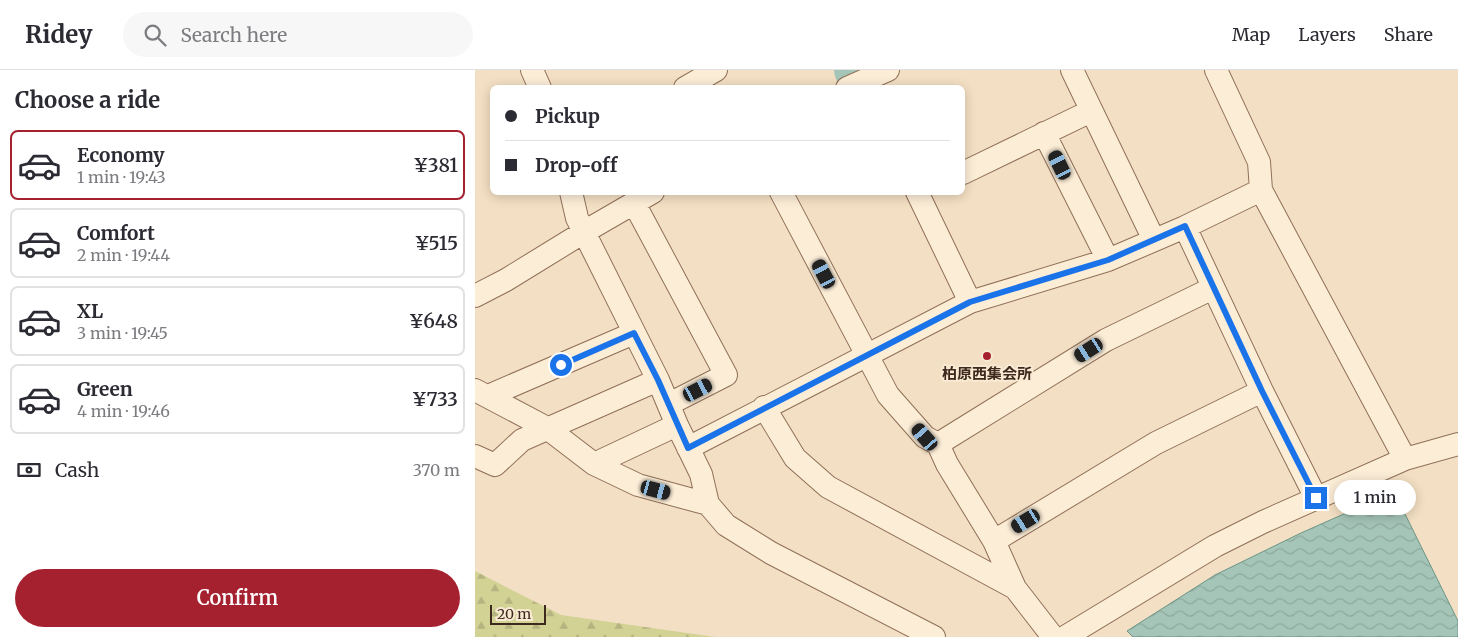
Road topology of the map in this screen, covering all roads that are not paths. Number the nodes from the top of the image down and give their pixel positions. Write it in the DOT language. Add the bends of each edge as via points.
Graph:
graph roads {
  1 [pos="532,70"];
  2 [pos="716,70"];
  3 [pos="888,70"];
  4 [pos="1072,70"];
  5 [pos="1216,70"];
  6 [pos="853,83"];
  7 [pos="539,85"];
  8 [pos="690,85"];
  9 [pos="1091,110"];
  10 [pos="1044,133"];
  11 [pos="965,172"];
  12 [pos="1261,190"];
  13 [pos="572,195"];
  14 [pos="783,195"];
  15 [pos="920,195"];
  16 [pos="643,198"];
  17 [pos="1185,226"];
  18 [pos="584,232"];
  19 [pos="1154,240"];
  20 [pos="1108,260"];
  21 [pos="1213,288"];
  22 [pos="475,296"];
  23 [pos="970,302"];
  24 [pos="634,333"];
  25 [pos="867,355"];
  26 [pos="658,380"];
  27 [pos="1262,391"];
  28 [pos="481,393"];
  29 [pos="669,404"];
  30 [pos="764,407"];
  31 [pos="677,425"];
  32 [pos="547,428"];
  33 [pos="938,444"];
  34 [pos="1458,444"];
  35 [pos="688,448"];
  36 [pos="475,456"];
  37 [pos="1405,460"];
  38 [pos="594,464"];
  39 [pos="1316,498"];
  40 [pos="708,504"];
  41 [pos="994,541"];
  42 [pos="1015,588"];
  43 [pos="934,637"];
  44 [pos="1053,637"];
  45 [pos="1065,637"];
  1 -- 7 [label="street"];
  2 -- 8 [label="street"];
  3 -- 6 [label="street"];
  4 -- 9 [label="street"];
  5 -- 12 [label="street" via="1259,162"];
  9 -- 10 [label="street"];
  9 -- 19 [label="street"];
  10 -- 11 [label="street"];
  10 -- 20 [label="street"];
  12 -- 17 [label="street"];
  12 -- 37 [label="street"];
  13 -- 18 [label="street"];
  14 -- 25 [label="street"];
  15 -- 23 [label="street"];
  16 -- 18 [label="street"];
  16 -- 29 [label="street" via="726,375"];
  17 -- 19 [label="street"];
  17 -- 21 [label="street"];
  18 -- 22 [label="street"];
  18 -- 24 [label="street"];
  19 -- 20 [label="street"];
  20 -- 23 [label="street"];
  21 -- 27 [label="street"];
  21 -- 33 [label="street" via="1106,340"];
  23 -- 25 [label="street"];
  24 -- 26 [label="street"];
  24 -- 28 [label="street"];
  25 -- 30 [label="street"];
  25 -- 33 [label="street" via="888,395 925,437"];
  26 -- 29 [label="street"];
  26 -- 32 [label="street"];
  27 -- 39 [label="street"];
  27 -- 41 [label="street" via="1156,442"];
  28 -- 32 [label="street"];
  29 -- 31 [label="street"];
  30 -- 35 [label="street"];
  30 -- 42 [label="street" via="795,458 828,487"];
  31 -- 35 [label="street"];
  31 -- 38 [label="street"];
  32 -- 36 [label="street" via="522,440 495,465"];
  32 -- 38 [label="street"];
  33 -- 41 [label="street"];
  34 -- 37 [label="street"];
  35 -- 40 [label="street" via="701,474"];
  37 -- 39 [label="street"];
  38 -- 40 [label="street" via="639,485"];
  39 -- 45 [label="street" via="1215,546"];
  40 -- 43 [label="street" via="727,525 771,553"];
  41 -- 42 [label="street"];
  42 -- 44 [label="street"];
}
